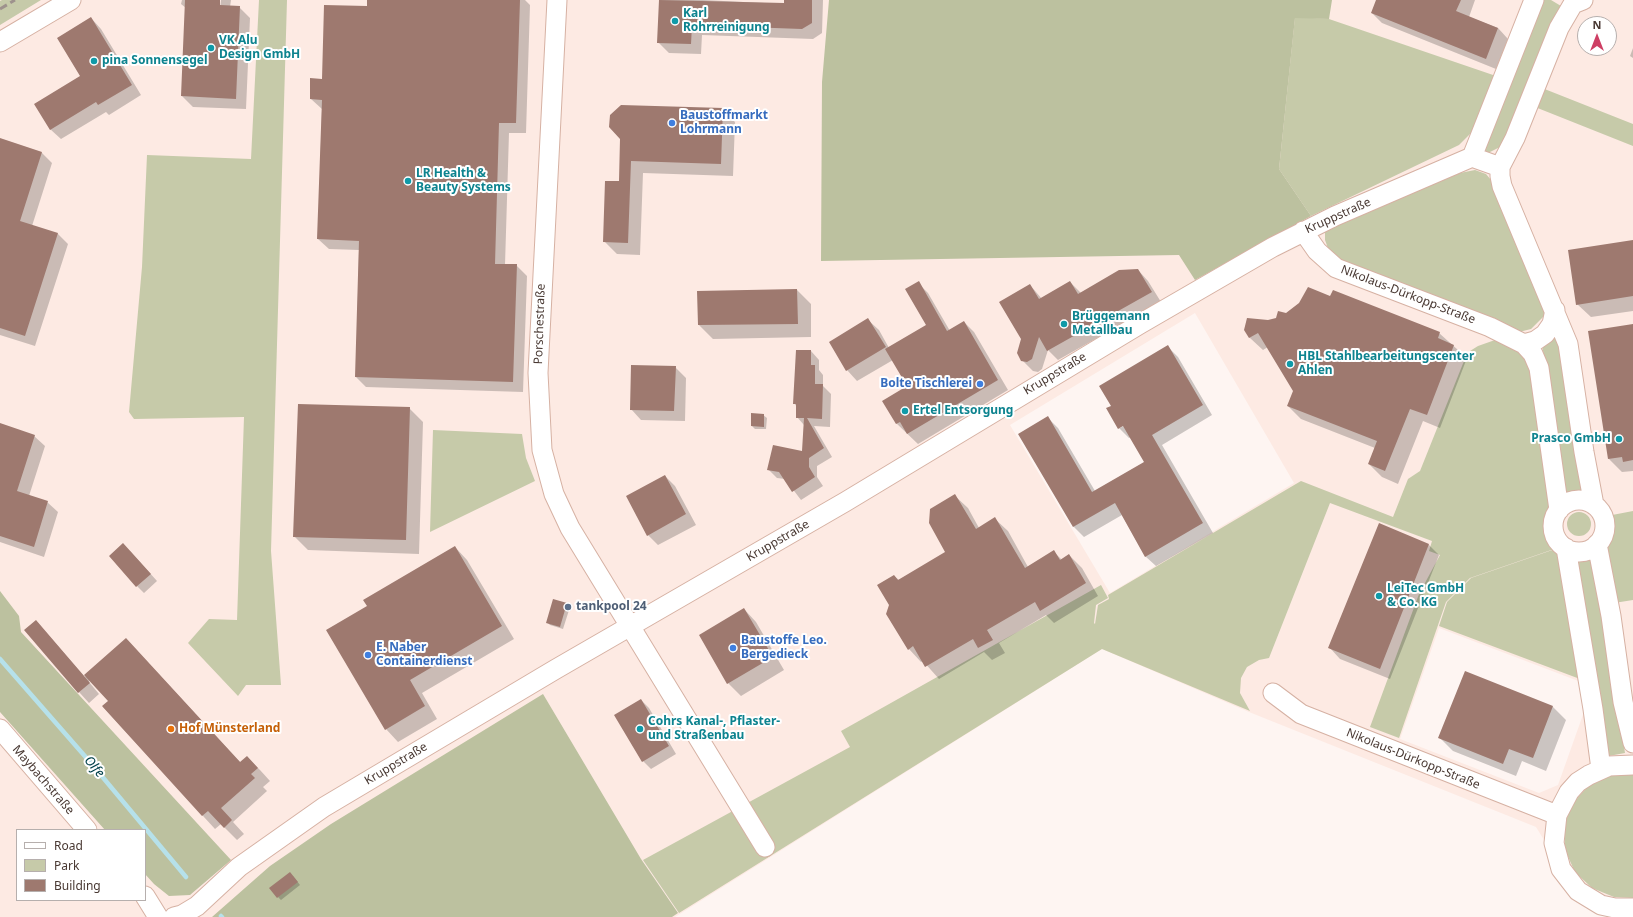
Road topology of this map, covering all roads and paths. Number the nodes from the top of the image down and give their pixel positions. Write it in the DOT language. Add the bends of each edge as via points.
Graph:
graph roads {
  1 [pos="71,0"];
  2 [pos="557,0"];
  3 [pos="1534,0"];
  4 [pos="1572,1"];
  5 [pos="0,42"];
  6 [pos="1472,157"];
  7 [pos="1500,167"];
  8 [pos="1303,231"];
  9 [pos="1556,310"];
  10 [pos="1524,344"];
  11 [pos="1594,505"];
  12 [pos="1559,510"];
  13 [pos="1597,544"];
  14 [pos="1566,548"];
  15 [pos="629,626"];
  16 [pos="1273,693"];
  17 [pos="0,729"];
  18 [pos="1633,743"];
  19 [pos="1633,765"];
  20 [pos="1601,769"];
  21 [pos="1557,816"];
  22 [pos="86,829"];
  23 [pos="765,847"];
  24 [pos="146,898"];
  25 [pos="1633,908"];
  26 [pos="158,917"];
  27 [pos="174,917"];
  1 -- 5 [label="street"];
  2 -- 15 [label="street, Porschestraße" via="538,373 542,450 554,494 570,528"];
  3 -- 6 [label="street"];
  4 -- 7 [label="street" via="1558,28 1515,138"];
  6 -- 7 [label="street"];
  6 -- 8 [label="street, Kruppstraße"];
  7 -- 9 [label="street" via="1502,186"];
  8 -- 10 [label="street, Nikolaus-Dürkopp-Straße" via="1317,251 1336,268 1490,328"];
  8 -- 15 [label="street, Kruppstraße" via="1140,324 845,502"];
  9 -- 10 [label="street" via="1552,324 1545,334 1535,341"];
  9 -- 11 [label="street" via="1568,344"];
  10 -- 12 [label="street, Nikolaus-Dürkopp-Straße" via="1533,354 1539,368"];
  11 -- 12 [label="street" via="1582,500 1569,502"];
  11 -- 13 [label="street" via="1604,519 1605,528"];
  12 -- 14 [label="street, Nikolaus-Dürkopp-Straße" via="1553,523 1554,530 1560,544"];
  13 -- 14 [label="street" via="1578,552"];
  13 -- 18 [label="street" via="1611,616 1623,702"];
  14 -- 20 [label="street, Nikolaus-Dürkopp-Straße"];
  15 -- 23 [label="street"];
  15 -- 27 [label="street, Kruppstraße" via="324,807 239,868 197,906"];
  16 -- 21 [label="street, Nikolaus-Dürkopp-Straße" via="1301,714"];
  17 -- 22 [label="street, Maybachstraße"];
  19 -- 20 [label="street" via="1616,765"];
  20 -- 21 [label="street" via="1578,782 1569,792"];
  21 -- 25 [label="street" via="1554,829 1555,849 1561,869 1569,881 1589,899 1602,905"];
  24 -- 26 [label="street"];
}
